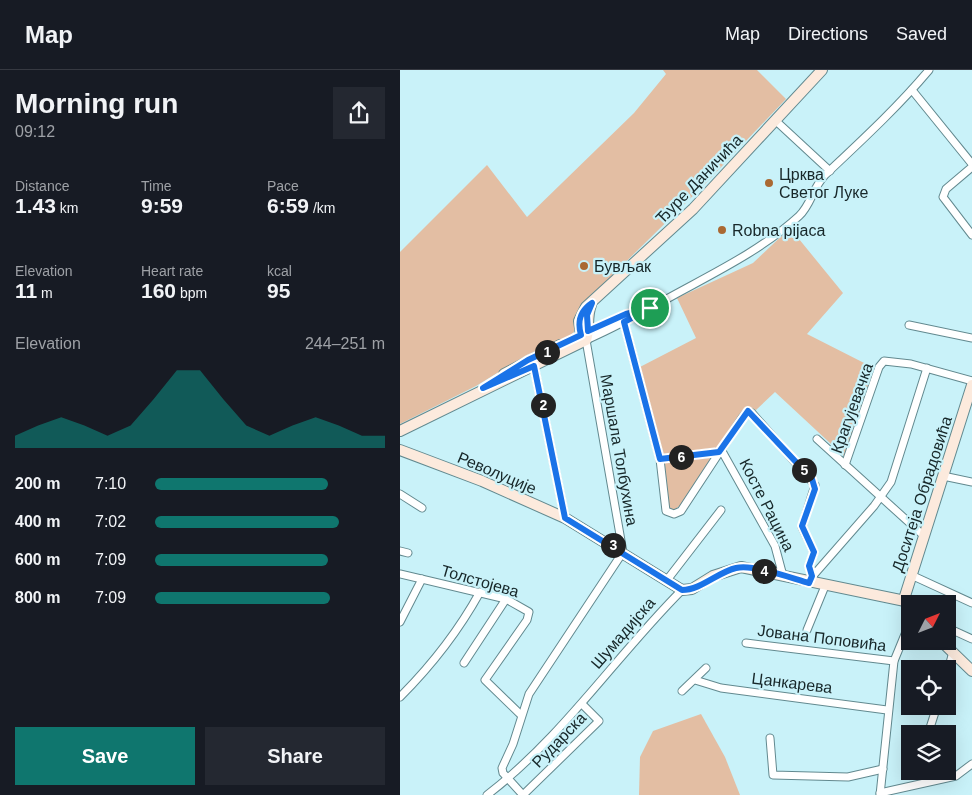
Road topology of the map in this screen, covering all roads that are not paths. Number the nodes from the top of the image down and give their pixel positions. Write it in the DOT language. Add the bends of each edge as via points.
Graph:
graph roads {
  1 [pos="822,70"];
  2 [pos="929,70"];
  3 [pos="912,90"];
  4 [pos="776,121"];
  5 [pos="972,165"];
  6 [pos="830,171"];
  7 [pos="972,236"];
  8 [pos="650,308"];
  9 [pos="624,322"];
  10 [pos="909,325"];
  11 [pos="585,335"];
  12 [pos="972,338"];
  13 [pos="534,366"];
  14 [pos="927,368"];
  15 [pos="972,383"];
  16 [pos="483,388"];
  17 [pos="400,431"];
  18 [pos="817,439"];
  19 [pos="400,450"];
  20 [pos="719,452"];
  21 [pos="660,459"];
  22 [pos="845,465"];
  23 [pos="943,476"];
  24 [pos="972,482"];
  25 [pos="400,494"];
  26 [pos="879,497"];
  27 [pos="422,508"];
  28 [pos="721,510"];
  29 [pos="565,518"];
  30 [pos="924,536"];
  31 [pos="400,551"];
  32 [pos="623,552"];
  33 [pos="408,553"];
  34 [pos="400,574"];
  35 [pos="911,575"];
  36 [pos="783,576"];
  37 [pos="422,579"];
  38 [pos="810,579"];
  39 [pos="668,580"];
  40 [pos="825,586"];
  41 [pos="682,590"];
  42 [pos="480,592"];
  43 [pos="907,595"];
  44 [pos="506,599"];
  45 [pos="901,601"];
  46 [pos="972,603"];
  47 [pos="400,622"];
  48 [pos="807,630"];
  49 [pos="956,631"];
  50 [pos="972,638"];
  51 [pos="746,643"];
  52 [pos="901,644"];
  53 [pos="953,652"];
  54 [pos="951,660"];
  55 [pos="894,661"];
  56 [pos="464,663"];
  57 [pos="706,668"];
  58 [pos="972,671"];
  59 [pos="695,680"];
  60 [pos="682,691"];
  61 [pos="400,697"];
  62 [pos="582,704"];
  63 [pos="887,710"];
  64 [pos="520,714"];
  65 [pos="770,738"];
  66 [pos="972,764"];
  67 [pos="883,769"];
  68 [pos="509,778"];
  69 [pos="880,794"];
  70 [pos="488,795"];
  71 [pos="523,795"];
  1 -- 4 [label="street, Ђуре Даничића"];
  2 -- 3 [label="street"];
  3 -- 5 [label="street"];
  3 -- 6 [label="street"];
  4 -- 6 [label="street"];
  4 -- 11 [label="street, Ђуре Даничића" via="693,209 581,315 579,327"];
  5 -- 7 [label="street" via="946,189 943,197"];
  6 -- 8 [label="street" via="795,219 713,274"];
  8 -- 9 [label="street"];
  8 -- 11 [label="street" via="626,314"];
  9 -- 11 [label="street"];
  9 -- 21 [label="street"];
  10 -- 12 [label="street"];
  11 -- 13 [label="street"];
  11 -- 16 [label="street" via="528,360"];
  11 -- 32 [label="street, Маршала Толбухина"];
  13 -- 16 [label="street"];
  13 -- 29 [label="street"];
  14 -- 15 [label="street, Крагујевачка"];
  14 -- 22 [label="street, Крагујевачка" via="888,360 881,363"];
  14 -- 26 [label="street" via="894,476"];
  15 -- 23 [label="street, Доситеја Обрадовића"];
  16 -- 17 [label="street"];
  18 -- 22 [label="street, Крагујевачка"];
  19 -- 29 [label="street, Револуције" via="482,481"];
  20 -- 21 [label="street"];
  20 -- 21 [label="street" via="684,508 674,514 666,511"];
  20 -- 36 [label="street, Косте Рацина" via="729,461 775,546"];
  20 -- 38 [label="street" via="748,411 814,485 802,526 813,548"];
  22 -- 26 [label="street, Крагујевачка"];
  23 -- 24 [label="street"];
  23 -- 30 [label="street, Доситеја Обрадовића"];
  25 -- 27 [label="street"];
  26 -- 30 [label="street, Крагујевачка"];
  26 -- 38 [label="street"];
  28 -- 39 [label="street"];
  29 -- 32 [label="street, Револуције"];
  30 -- 35 [label="street, Доситеја Обрадовића"];
  31 -- 33 [label="street"];
  32 -- 39 [label="street, Револуције"];
  32 -- 64 [label="street" via="528,694"];
  34 -- 37 [label="street, Толстојева"];
  35 -- 43 [label="street, Доситеја Обрадовића"];
  35 -- 46 [label="street"];
  36 -- 38 [label="street, Шумадијска"];
  36 -- 41 [label="street, Шумадијска" via="757,569 736,568 713,576 692,589"];
  37 -- 42 [label="street, Толстојева"];
  37 -- 47 [label="street"];
  38 -- 40 [label="street, Шумадијска"];
  39 -- 41 [label="street, Револуције"];
  40 -- 45 [label="street, Шумадијска"];
  40 -- 48 [label="street"];
  41 -- 62 [label="street, Шумадијска" via="637,637"];
  42 -- 44 [label="street, Толстојева"];
  42 -- 61 [label="street" via="457,628"];
  44 -- 56 [label="street"];
  44 -- 64 [label="street, Толстојева" via="527,610 529,615 485,680"];
  49 -- 50 [label="street"];
  51 -- 55 [label="street, Јована Поповића"];
  52 -- 55 [label="street"];
  53 -- 54 [label="street"];
  53 -- 58 [label="street"];
  55 -- 63 [label="street"];
  57 -- 59 [label="street"];
  59 -- 60 [label="street"];
  59 -- 63 [label="street, Цанкарева" via="721,688"];
  62 -- 68 [label="street, Шумадијска" via="554,736"];
  62 -- 71 [label="street, Рударска" via="599,720"];
  63 -- 67 [label="street"];
  64 -- 68 [label="street" via="513,744 502,768"];
  65 -- 67 [label="street" via="773,775 848,777"];
  66 -- 69 [label="street" via="956,776"];
  67 -- 69 [label="street"];
  68 -- 70 [label="street, Шумадијска"];
  68 -- 71 [label="street"];
}
